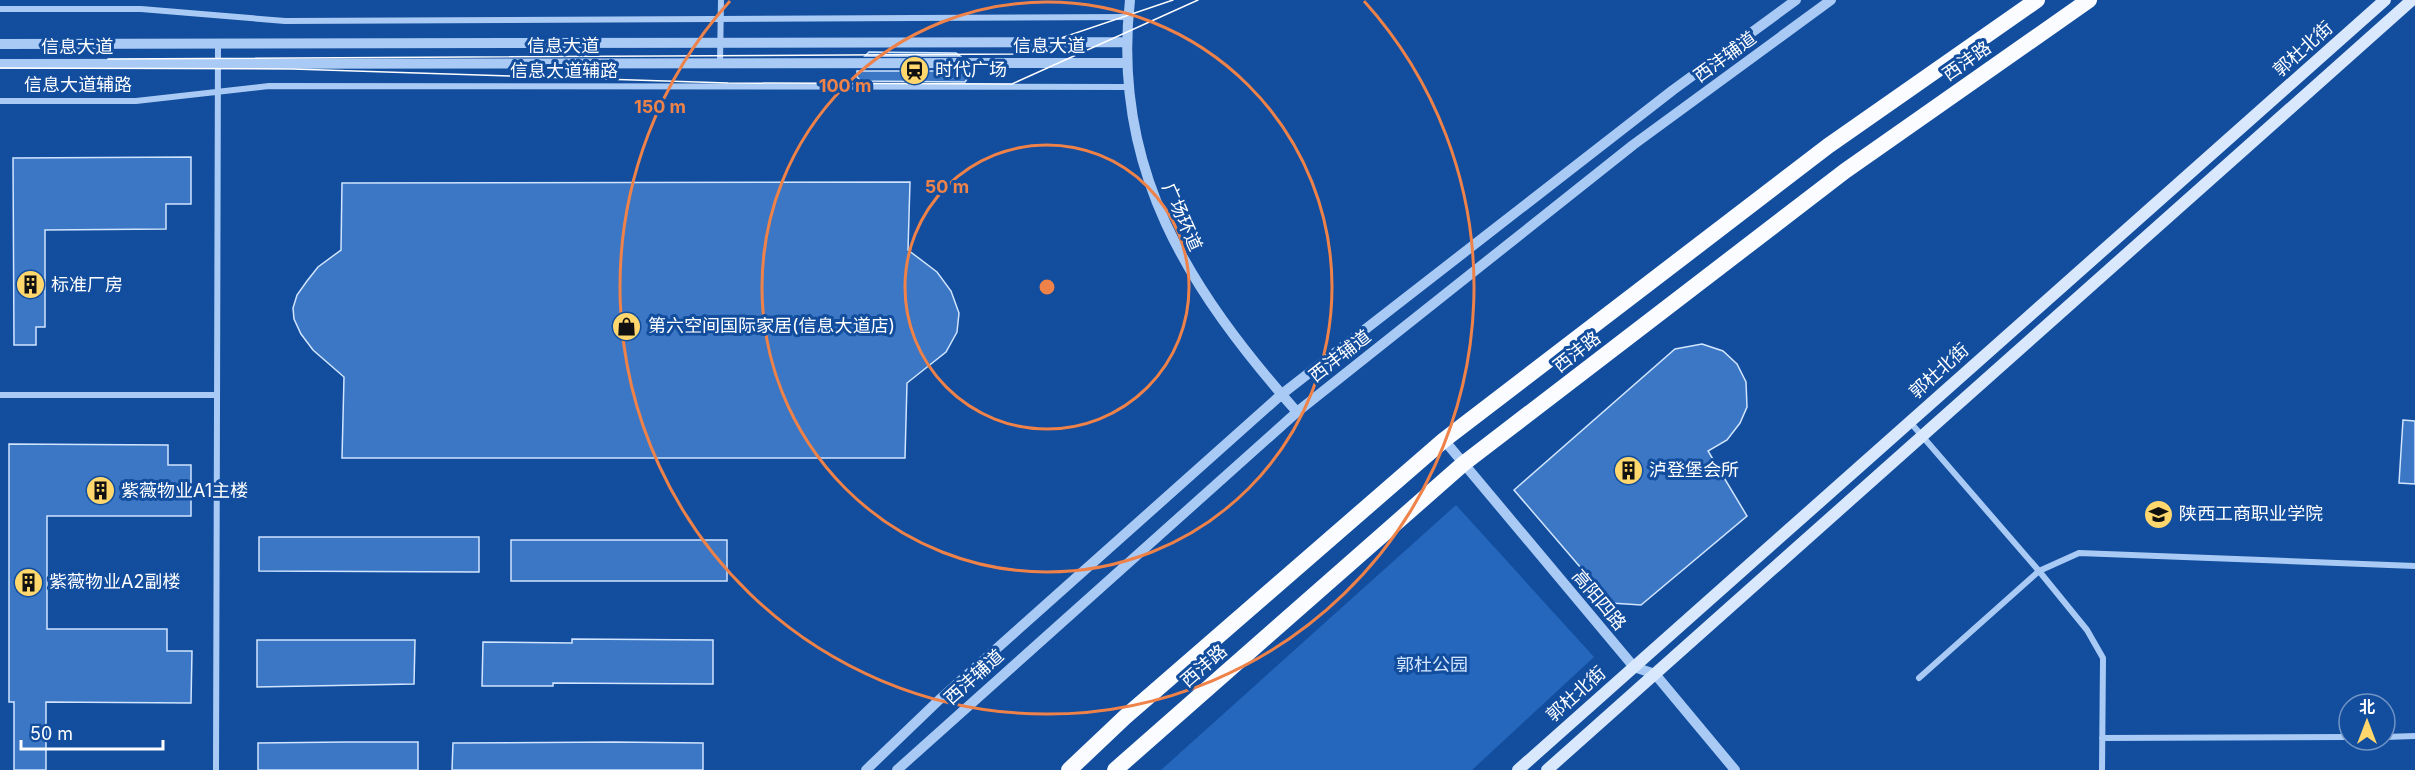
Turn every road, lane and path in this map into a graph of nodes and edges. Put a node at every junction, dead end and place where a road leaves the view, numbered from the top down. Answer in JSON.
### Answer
{"nodes":[{"id":1,"x":721,"y":0,"type":"edge"},
{"id":2,"x":1130,"y":0,"type":"edge"},
{"id":3,"x":1796,"y":0,"type":"edge"},
{"id":4,"x":1831,"y":0,"type":"edge"},
{"id":5,"x":2037,"y":0,"type":"edge"},
{"id":6,"x":2089,"y":0,"type":"edge"},
{"id":7,"x":2385,"y":0,"type":"edge"},
{"id":8,"x":2412,"y":0,"type":"edge"},
{"id":9,"x":0,"y":9,"type":"edge"},
{"id":10,"x":1128,"y":17,"type":"junction"},
{"id":11,"x":720,"y":19,"type":"junction"},
{"id":12,"x":1126,"y":42,"type":"junction"},
{"id":13,"x":0,"y":44,"type":"edge"},
{"id":14,"x":218,"y":44,"type":"junction"},
{"id":15,"x":720,"y":44,"type":"junction"},
{"id":16,"x":720,"y":62,"type":"junction"},
{"id":17,"x":218,"y":63,"type":"junction"},
{"id":18,"x":1126,"y":63,"type":"junction"},
{"id":19,"x":0,"y":64,"type":"edge"},
{"id":20,"x":1128,"y":87,"type":"junction"},
{"id":21,"x":218,"y":91,"type":"junction"},
{"id":22,"x":0,"y":101,"type":"edge"},
{"id":23,"x":1282,"y":394,"type":"junction"},
{"id":24,"x":0,"y":395,"type":"edge"},
{"id":25,"x":216,"y":395,"type":"junction"},
{"id":26,"x":1297,"y":411,"type":"junction"},
{"id":27,"x":1910,"y":422,"type":"junction"},
{"id":28,"x":1922,"y":436,"type":"junction"},
{"id":29,"x":1444,"y":440,"type":"junction"},
{"id":30,"x":1464,"y":464,"type":"junction"},
{"id":31,"x":2415,"y":566,"type":"edge"},
{"id":32,"x":2039,"y":571,"type":"junction"},
{"id":33,"x":1634,"y":667,"type":"junction"},
{"id":34,"x":1655,"y":674,"type":"junction"},
{"id":35,"x":1918,"y":678,"type":"dead end"},
{"id":36,"x":2415,"y":736,"type":"edge"},
{"id":37,"x":2337,"y":737,"type":"edge"},
{"id":38,"x":2397,"y":737,"type":"edge"},
{"id":39,"x":2102,"y":738,"type":"junction"},
{"id":40,"x":216,"y":770,"type":"edge"},
{"id":41,"x":866,"y":770,"type":"edge"},
{"id":42,"x":897,"y":770,"type":"edge"},
{"id":43,"x":1069,"y":770,"type":"edge"},
{"id":44,"x":1115,"y":770,"type":"edge"},
{"id":45,"x":1518,"y":770,"type":"edge"},
{"id":46,"x":1546,"y":770,"type":"edge"},
{"id":47,"x":1735,"y":770,"type":"edge"},
{"id":48,"x":2102,"y":770,"type":"edge"}],
"edges":[{"from":1,"to":11,"type":"street"},
{"from":2,"to":10,"type":"street","name":"广场环道"},
{"from":3,"to":23,"type":"street","name":"西沣辅道"},
{"from":4,"to":26,"type":"street","name":"西沣辅道"},
{"from":5,"to":29,"type":"highway","name":"西沣路"},
{"from":6,"to":30,"type":"highway","name":"西沣路"},
{"from":7,"to":27,"type":"main road","name":"郭杜北街"},
{"from":8,"to":28,"type":"main road","name":"郭杜北街"},
{"from":9,"to":11,"type":"street"},
{"from":10,"to":11,"type":"street"},
{"from":10,"to":12,"type":"street","name":"广场环道"},
{"from":11,"to":15,"type":"street"},
{"from":12,"to":15,"type":"street","name":"信息大道"},
{"from":12,"to":18,"type":"street","name":"广场环道"},
{"from":13,"to":14,"type":"street","name":"信息大道"},
{"from":14,"to":15,"type":"street","name":"信息大道"},
{"from":14,"to":17,"type":"street"},
{"from":15,"to":16,"type":"street"},
{"from":16,"to":17,"type":"street","name":"信息大道"},
{"from":16,"to":18,"type":"street","name":"信息大道"},
{"from":17,"to":19,"type":"street","name":"信息大道"},
{"from":17,"to":21,"type":"street"},
{"from":18,"to":20,"type":"street","name":"广场环道"},
{"from":20,"to":21,"type":"street","name":"信息大道辅路"},
{"from":20,"to":23,"type":"street","name":"广场环道"},
{"from":21,"to":22,"type":"street","name":"信息大道辅路"},
{"from":21,"to":25,"type":"street"},
{"from":23,"to":26,"type":"street","name":"广场环道"},
{"from":23,"to":41,"type":"street","name":"西沣辅道"},
{"from":24,"to":25,"type":"street"},
{"from":25,"to":40,"type":"street"},
{"from":26,"to":42,"type":"street","name":"西沣辅道"},
{"from":27,"to":28,"type":"street"},
{"from":27,"to":33,"type":"main road","name":"郭杜北街"},
{"from":28,"to":32,"type":"street"},
{"from":28,"to":34,"type":"main road","name":"郭杜北街"},
{"from":29,"to":30,"type":"street","name":"高阳四路"},
{"from":29,"to":43,"type":"highway","name":"西沣路"},
{"from":30,"to":33,"type":"street","name":"高阳四路"},
{"from":30,"to":44,"type":"highway","name":"西沣路"},
{"from":31,"to":32,"type":"street"},
{"from":32,"to":35,"type":"street"},
{"from":32,"to":39,"type":"street"},
{"from":33,"to":34,"type":"street"},
{"from":33,"to":45,"type":"main road","name":"郭杜北街"},
{"from":34,"to":46,"type":"main road","name":"郭杜北街"},
{"from":34,"to":47,"type":"street"},
{"from":36,"to":38,"type":"street"},
{"from":37,"to":39,"type":"street"},
{"from":39,"to":48,"type":"street"}]}
